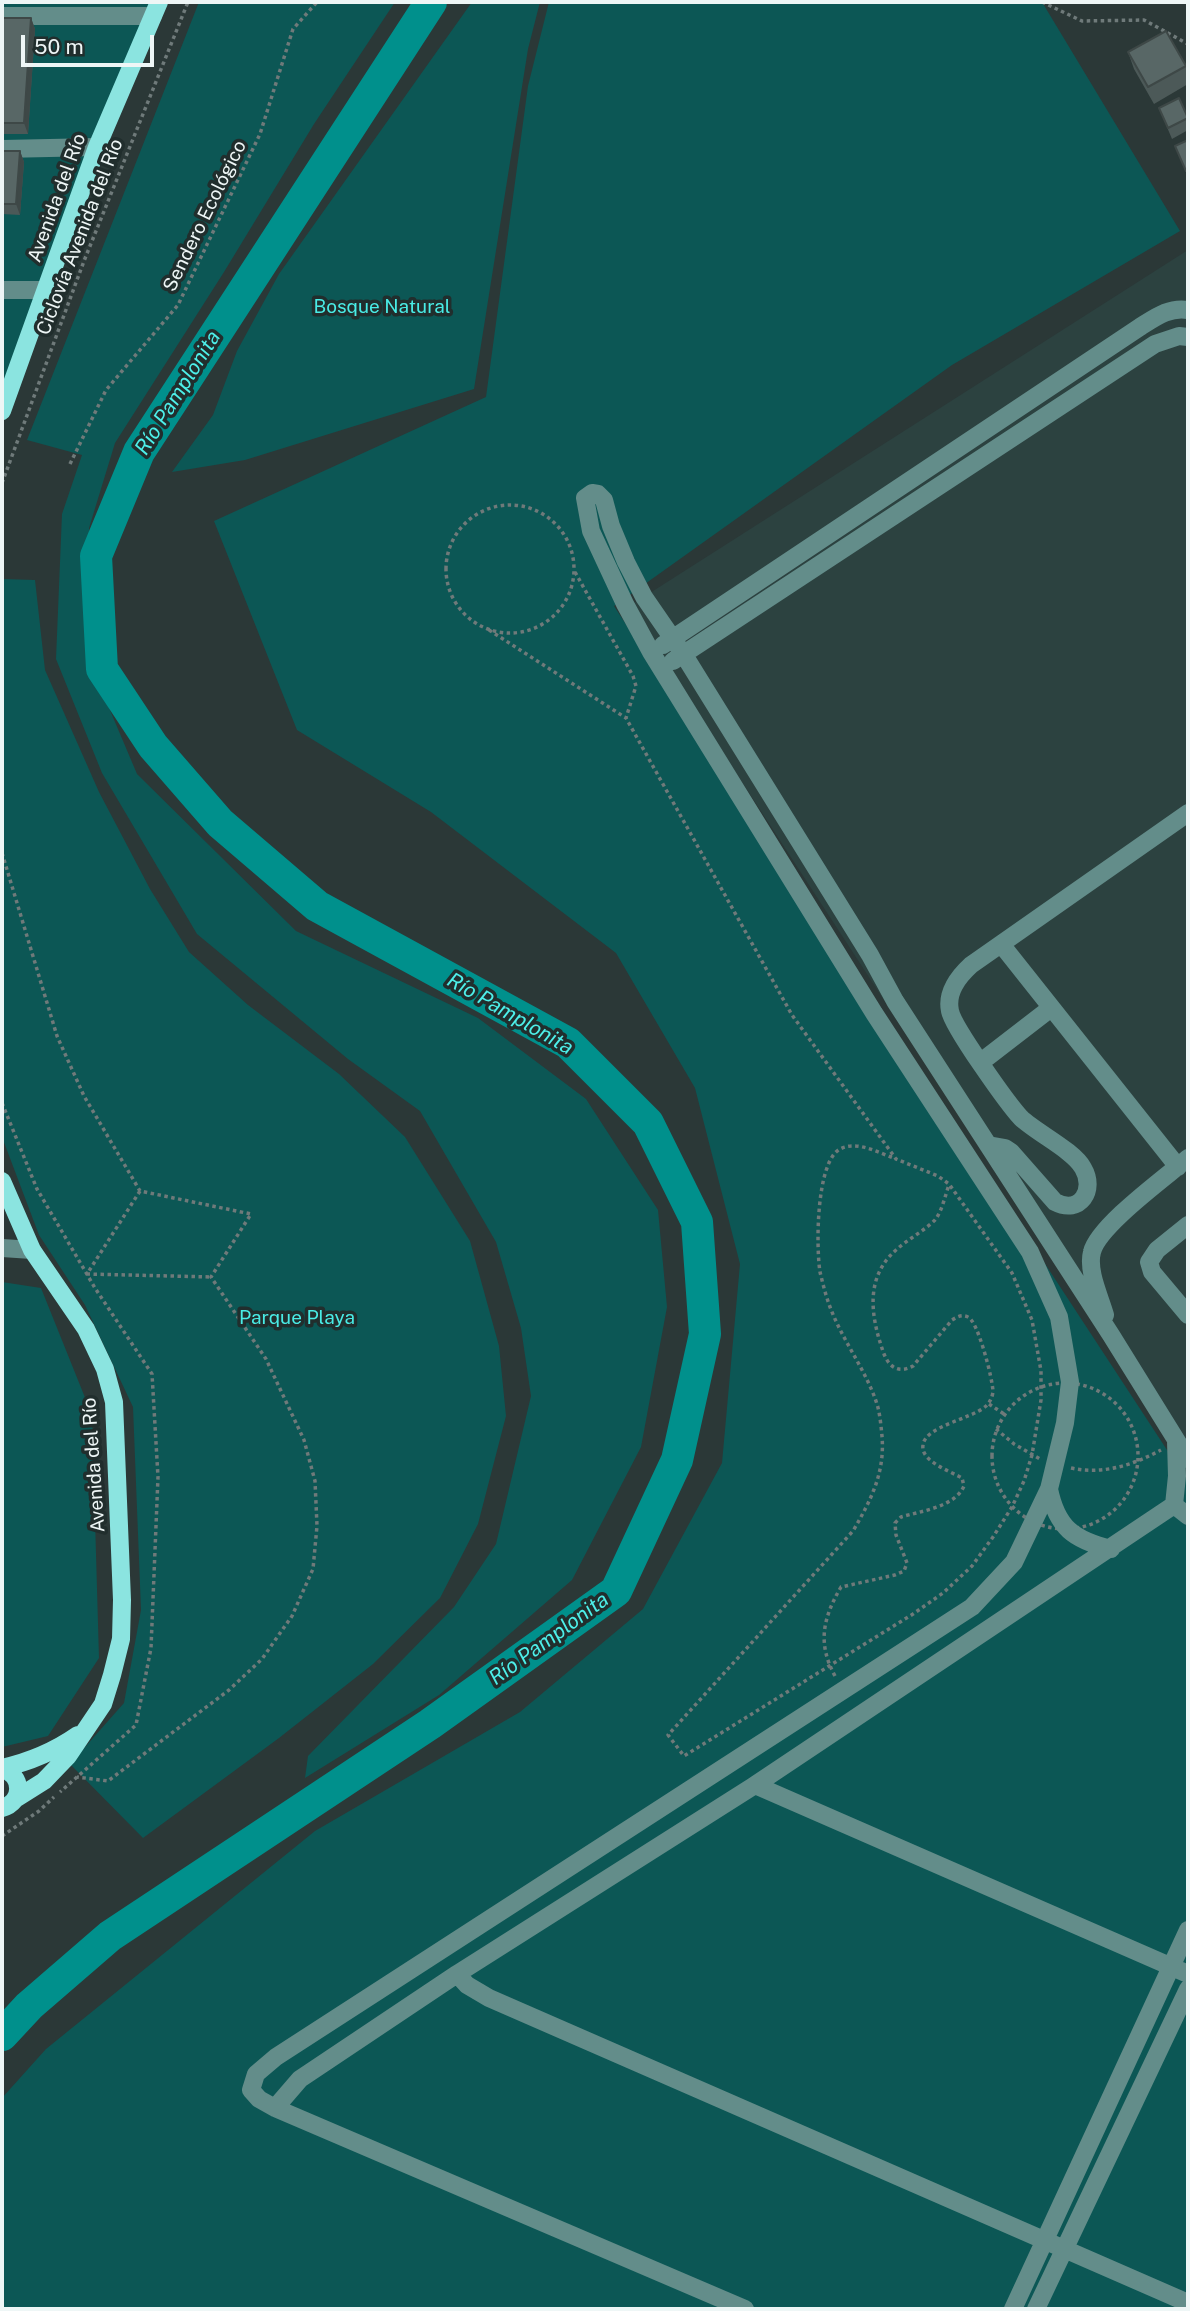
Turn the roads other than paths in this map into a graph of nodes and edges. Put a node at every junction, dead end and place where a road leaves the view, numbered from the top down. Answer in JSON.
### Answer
{"nodes":[{"id":1,"x":156,"y":9,"type":"edge"},
{"id":2,"x":2,"y":16,"type":"edge"},
{"id":3,"x":97,"y":147,"type":"junction"},
{"id":4,"x":2,"y":149,"type":"edge"},
{"id":5,"x":2,"y":290,"type":"edge"},
{"id":6,"x":46,"y":290,"type":"junction"},
{"id":7,"x":1188,"y":310,"type":"edge"},
{"id":8,"x":1188,"y":337,"type":"edge"},
{"id":9,"x":2,"y":411,"type":"edge"},
{"id":10,"x":673,"y":638,"type":"junction"},
{"id":11,"x":651,"y":652,"type":"junction"},
{"id":12,"x":684,"y":655,"type":"junction"},
{"id":13,"x":661,"y":668,"type":"junction"},
{"id":14,"x":1188,"y":813,"type":"edge"},
{"id":15,"x":1001,"y":944,"type":"junction"},
{"id":16,"x":870,"y":956,"type":"junction"},
{"id":17,"x":846,"y":966,"type":"junction"},
{"id":18,"x":895,"y":1001,"type":"junction"},
{"id":19,"x":1051,"y":1008,"type":"junction"},
{"id":20,"x":874,"y":1013,"type":"junction"},
{"id":21,"x":981,"y":1062,"type":"junction"},
{"id":22,"x":988,"y":1145,"type":"junction"},
{"id":23,"x":1183,"y":1163,"type":"edge"},
{"id":24,"x":2,"y":1181,"type":"edge"},
{"id":25,"x":1188,"y":1225,"type":"edge"},
{"id":26,"x":2,"y":1248,"type":"edge"},
{"id":27,"x":32,"y":1250,"type":"junction"},
{"id":28,"x":1188,"y":1315,"type":"edge"},
{"id":29,"x":1111,"y":1335,"type":"junction"},
{"id":30,"x":1177,"y":1441,"type":"junction"},
{"id":31,"x":1188,"y":1459,"type":"edge"},
{"id":32,"x":1049,"y":1489,"type":"junction"},
{"id":33,"x":1181,"y":1510,"type":"edge"},
{"id":34,"x":1111,"y":1549,"type":"junction"},
{"id":35,"x":89,"y":1727,"type":"junction"},
{"id":36,"x":2,"y":1769,"type":"edge"},
{"id":37,"x":755,"y":1785,"type":"junction"},
{"id":38,"x":6,"y":1805,"type":"edge"},
{"id":39,"x":1188,"y":1930,"type":"edge"},
{"id":40,"x":1170,"y":1966,"type":"junction"},
{"id":41,"x":457,"y":1974,"type":"junction"},
{"id":42,"x":1188,"y":1974,"type":"edge"},
{"id":43,"x":1188,"y":1989,"type":"edge"},
{"id":44,"x":275,"y":2108,"type":"junction"},
{"id":45,"x":1044,"y":2241,"type":"junction"},
{"id":46,"x":1065,"y":2249,"type":"junction"},
{"id":47,"x":1188,"y":2304,"type":"edge"},
{"id":48,"x":745,"y":2309,"type":"edge"},
{"id":49,"x":1013,"y":2309,"type":"edge"},
{"id":50,"x":1036,"y":2309,"type":"edge"}],
"edges":[{"from":1,"to":2,"type":"street"},
{"from":1,"to":3,"type":"main road","name":"Avenida del Río"},
{"from":3,"to":4,"type":"street"},
{"from":3,"to":6,"type":"main road","name":"Avenida del Río"},
{"from":5,"to":6,"type":"street"},
{"from":6,"to":9,"type":"main road","name":"Avenida del Río"},
{"from":7,"to":10,"type":"street"},
{"from":8,"to":12,"type":"street"},
{"from":10,"to":11,"type":"street"},
{"from":10,"to":11,"type":"street"},
{"from":10,"to":12,"type":"street"},
{"from":11,"to":13,"type":"street"},
{"from":12,"to":13,"type":"street"},
{"from":12,"to":16,"type":"street"},
{"from":13,"to":17,"type":"street"},
{"from":14,"to":15,"type":"street"},
{"from":15,"to":19,"type":"street"},
{"from":15,"to":21,"type":"street"},
{"from":16,"to":17,"type":"street"},
{"from":16,"to":18,"type":"street"},
{"from":17,"to":20,"type":"street"},
{"from":18,"to":20,"type":"street"},
{"from":18,"to":22,"type":"street"},
{"from":19,"to":21,"type":"street"},
{"from":19,"to":23,"type":"street"},
{"from":20,"to":32,"type":"street"},
{"from":21,"to":22,"type":"street"},
{"from":22,"to":29,"type":"street"},
{"from":23,"to":29,"type":"street"},
{"from":24,"to":27,"type":"main road","name":"Avenida del Río"},
{"from":25,"to":28,"type":"street"},
{"from":26,"to":27,"type":"street"},
{"from":27,"to":35,"type":"main road","name":"Avenida del Río"},
{"from":29,"to":30,"type":"street"},
{"from":30,"to":31,"type":"street"},
{"from":30,"to":33,"type":"street"},
{"from":32,"to":34,"type":"street"},
{"from":32,"to":44,"type":"street"},
{"from":33,"to":34,"type":"street"},
{"from":34,"to":37,"type":"street"},
{"from":35,"to":36,"type":"main road"},
{"from":35,"to":38,"type":"main road","name":"Avenida del Río"},
{"from":36,"to":38,"type":"main road"},
{"from":37,"to":40,"type":"street"},
{"from":37,"to":41,"type":"street"},
{"from":39,"to":40,"type":"street"},
{"from":40,"to":42,"type":"street"},
{"from":40,"to":45,"type":"street"},
{"from":41,"to":44,"type":"street"},
{"from":41,"to":45,"type":"street"},
{"from":43,"to":46,"type":"street"},
{"from":44,"to":48,"type":"street"},
{"from":45,"to":46,"type":"street"},
{"from":45,"to":49,"type":"street"},
{"from":46,"to":47,"type":"street"},
{"from":46,"to":50,"type":"street"}]}
